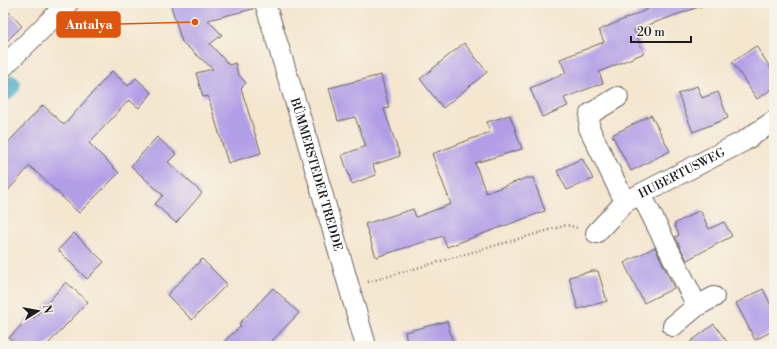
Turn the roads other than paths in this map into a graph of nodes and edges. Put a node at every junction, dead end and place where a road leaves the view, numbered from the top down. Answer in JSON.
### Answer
{"nodes":[{"id":1,"x":68,"y":3,"type":"edge"},
{"id":2,"x":265,"y":3,"type":"edge"},
{"id":3,"x":3,"y":67,"type":"edge"},
{"id":4,"x":618,"y":97,"type":"dead end"},
{"id":5,"x":774,"y":121,"type":"edge"},
{"id":6,"x":633,"y":198,"type":"junction"},
{"id":7,"x":596,"y":232,"type":"road end"},
{"id":8,"x":673,"y":326,"type":"dead end"},
{"id":9,"x":366,"y":346,"type":"edge"}],
"edges":[{"from":1,"to":3,"type":"street"},
{"from":2,"to":9,"type":"street","name":"BÜMMERSTEDER TREDDE"},
{"from":4,"to":6,"type":"street"},
{"from":5,"to":6,"type":"street","name":"HUBERTUSWEG"},
{"from":6,"to":7,"type":"street","name":"HUBERTUSWEG"},
{"from":6,"to":8,"type":"street"}]}
